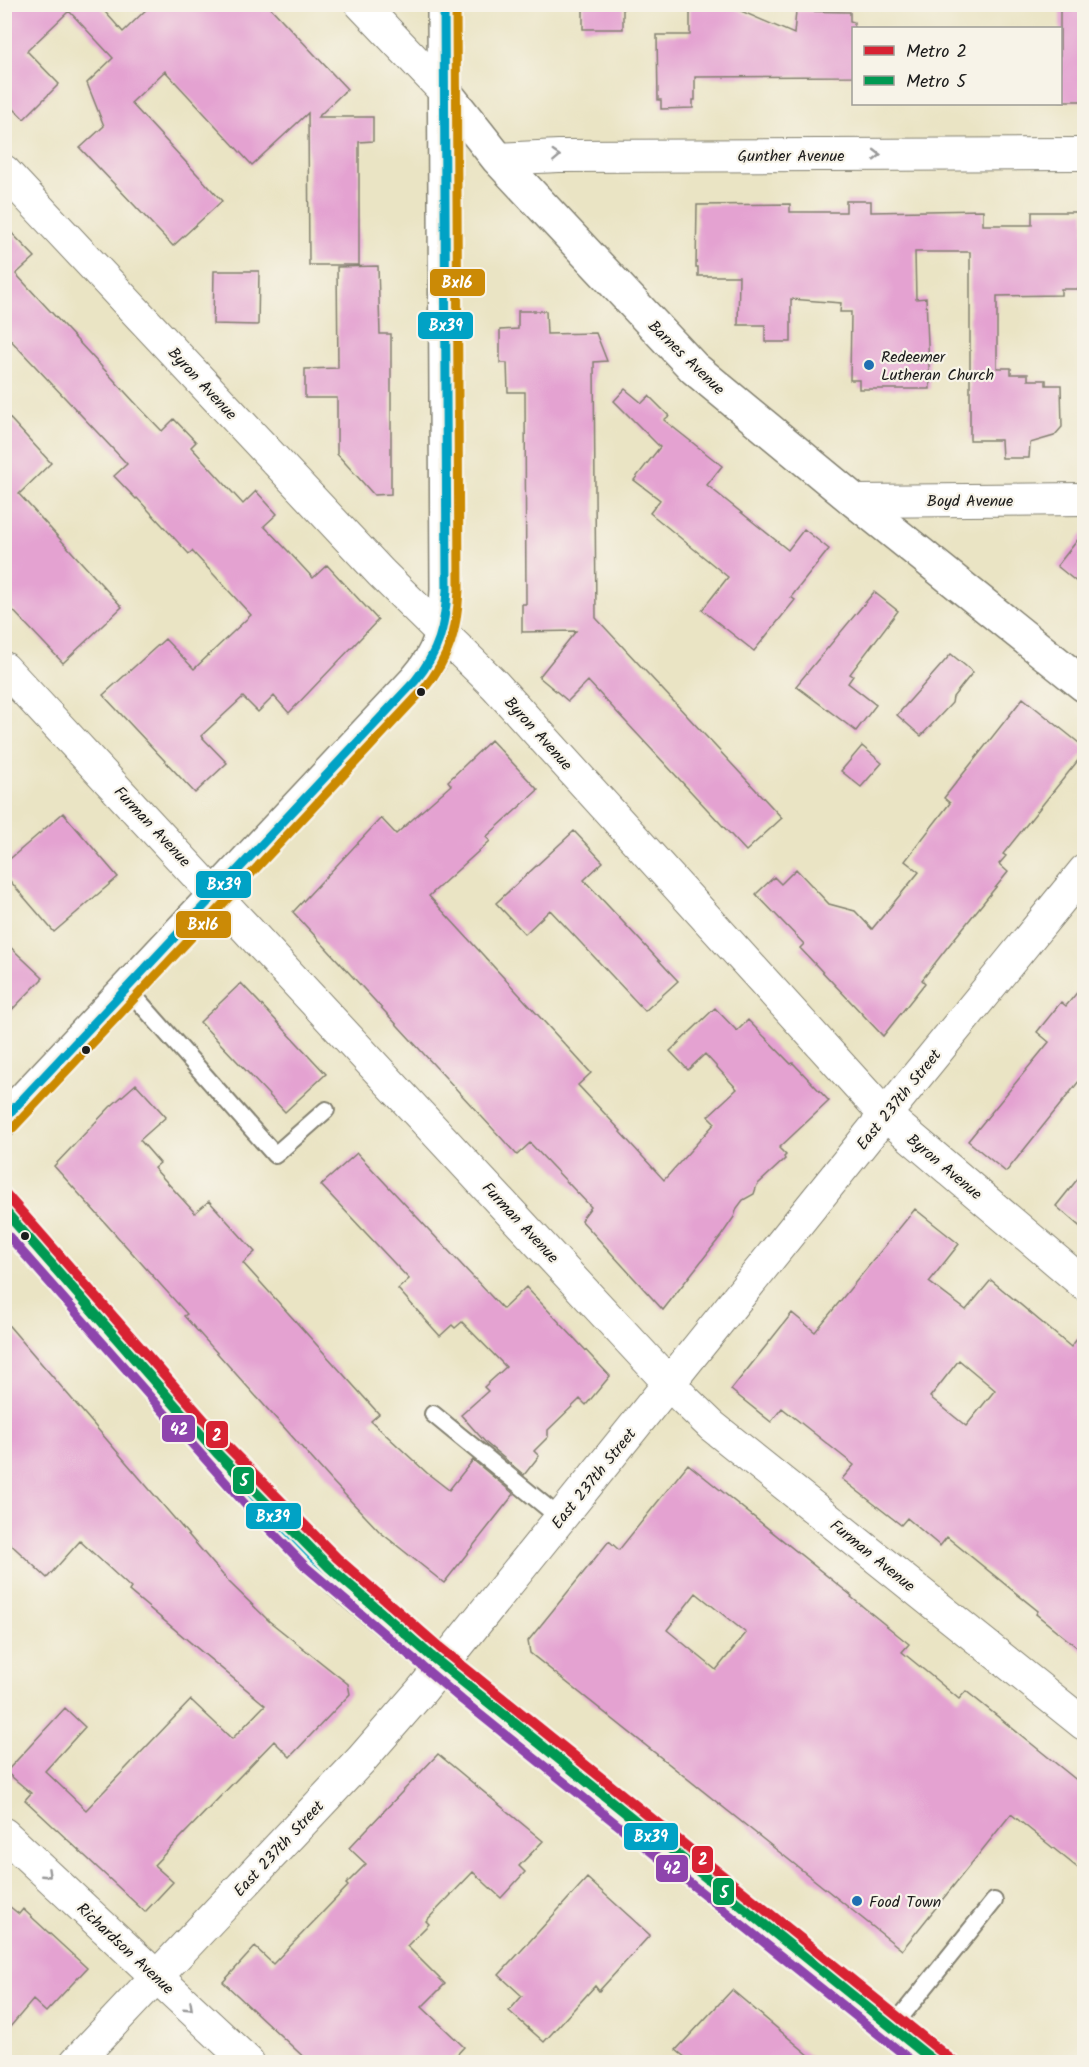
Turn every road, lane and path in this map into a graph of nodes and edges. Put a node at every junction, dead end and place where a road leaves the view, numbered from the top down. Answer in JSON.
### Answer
{"nodes":[{"id":1,"x":361,"y":4,"type":"edge"},
{"id":2,"x":444,"y":4,"type":"edge"},
{"id":3,"x":445,"y":92,"type":"junction"},
{"id":4,"x":1084,"y":154,"type":"edge"},
{"id":5,"x":498,"y":159,"type":"junction"},
{"id":6,"x":4,"y":171,"type":"edge"},
{"id":7,"x":1084,"y":499,"type":"edge"},
{"id":8,"x":855,"y":501,"type":"junction"},
{"id":9,"x":443,"y":632,"type":"junction"},
{"id":10,"x":4,"y":668,"type":"edge"},
{"id":11,"x":1084,"y":685,"type":"edge"},
{"id":12,"x":1084,"y":871,"type":"edge"},
{"id":13,"x":216,"y":894,"type":"junction"},
{"id":14,"x":128,"y":988,"type":"junction"},
{"id":15,"x":326,"y":1110,"type":"dead end"},
{"id":16,"x":885,"y":1115,"type":"junction"},
{"id":17,"x":4,"y":1120,"type":"edge"},
{"id":18,"x":4,"y":1212,"type":"edge"},
{"id":19,"x":1084,"y":1284,"type":"edge"},
{"id":20,"x":670,"y":1384,"type":"junction"},
{"id":21,"x":433,"y":1414,"type":"dead end"},
{"id":22,"x":560,"y":1518,"type":"junction"},
{"id":23,"x":441,"y":1667,"type":"junction"},
{"id":24,"x":1084,"y":1724,"type":"edge"},
{"id":25,"x":4,"y":1834,"type":"edge"},
{"id":26,"x":994,"y":1901,"type":"dead end"},
{"id":27,"x":157,"y":1977,"type":"junction"},
{"id":28,"x":891,"y":2029,"type":"junction"},
{"id":29,"x":76,"y":2062,"type":"edge"},
{"id":30,"x":248,"y":2062,"type":"edge"},
{"id":31,"x":932,"y":2062,"type":"edge"}],
"edges":[{"from":1,"to":3,"type":"street","name":"Barnes Avenue"},
{"from":2,"to":3,"type":"street"},
{"from":3,"to":5,"type":"street","name":"Barnes Avenue"},
{"from":3,"to":9,"type":"street"},
{"from":5,"to":4,"type":"street","name":"Gunther Avenue","one_way":true},
{"from":5,"to":8,"type":"street","name":"Barnes Avenue"},
{"from":6,"to":9,"type":"street","name":"Byron Avenue"},
{"from":7,"to":8,"type":"street","name":"Boyd Avenue"},
{"from":8,"to":11,"type":"street","name":"Barnes Avenue"},
{"from":9,"to":13,"type":"street"},
{"from":9,"to":16,"type":"street","name":"Byron Avenue"},
{"from":10,"to":13,"type":"street","name":"Furman Avenue"},
{"from":12,"to":16,"type":"street","name":"East 237th Street"},
{"from":13,"to":14,"type":"street"},
{"from":13,"to":20,"type":"street","name":"Furman Avenue"},
{"from":14,"to":15,"type":"lane"},
{"from":14,"to":17,"type":"street"},
{"from":16,"to":19,"type":"street","name":"Byron Avenue"},
{"from":16,"to":20,"type":"street","name":"East 237th Street"},
{"from":18,"to":23,"type":"street"},
{"from":20,"to":22,"type":"street","name":"East 237th Street"},
{"from":20,"to":24,"type":"street","name":"Furman Avenue"},
{"from":21,"to":22,"type":"lane"},
{"from":22,"to":23,"type":"street","name":"East 237th Street"},
{"from":23,"to":27,"type":"street","name":"East 237th Street"},
{"from":23,"to":28,"type":"street"},
{"from":25,"to":27,"type":"street","name":"Richardson Avenue","one_way":true},
{"from":26,"to":28,"type":"lane"},
{"from":27,"to":29,"type":"street","name":"East 237th Street"},
{"from":27,"to":30,"type":"street","name":"Richardson Avenue","one_way":true},
{"from":28,"to":31,"type":"street"}]}
